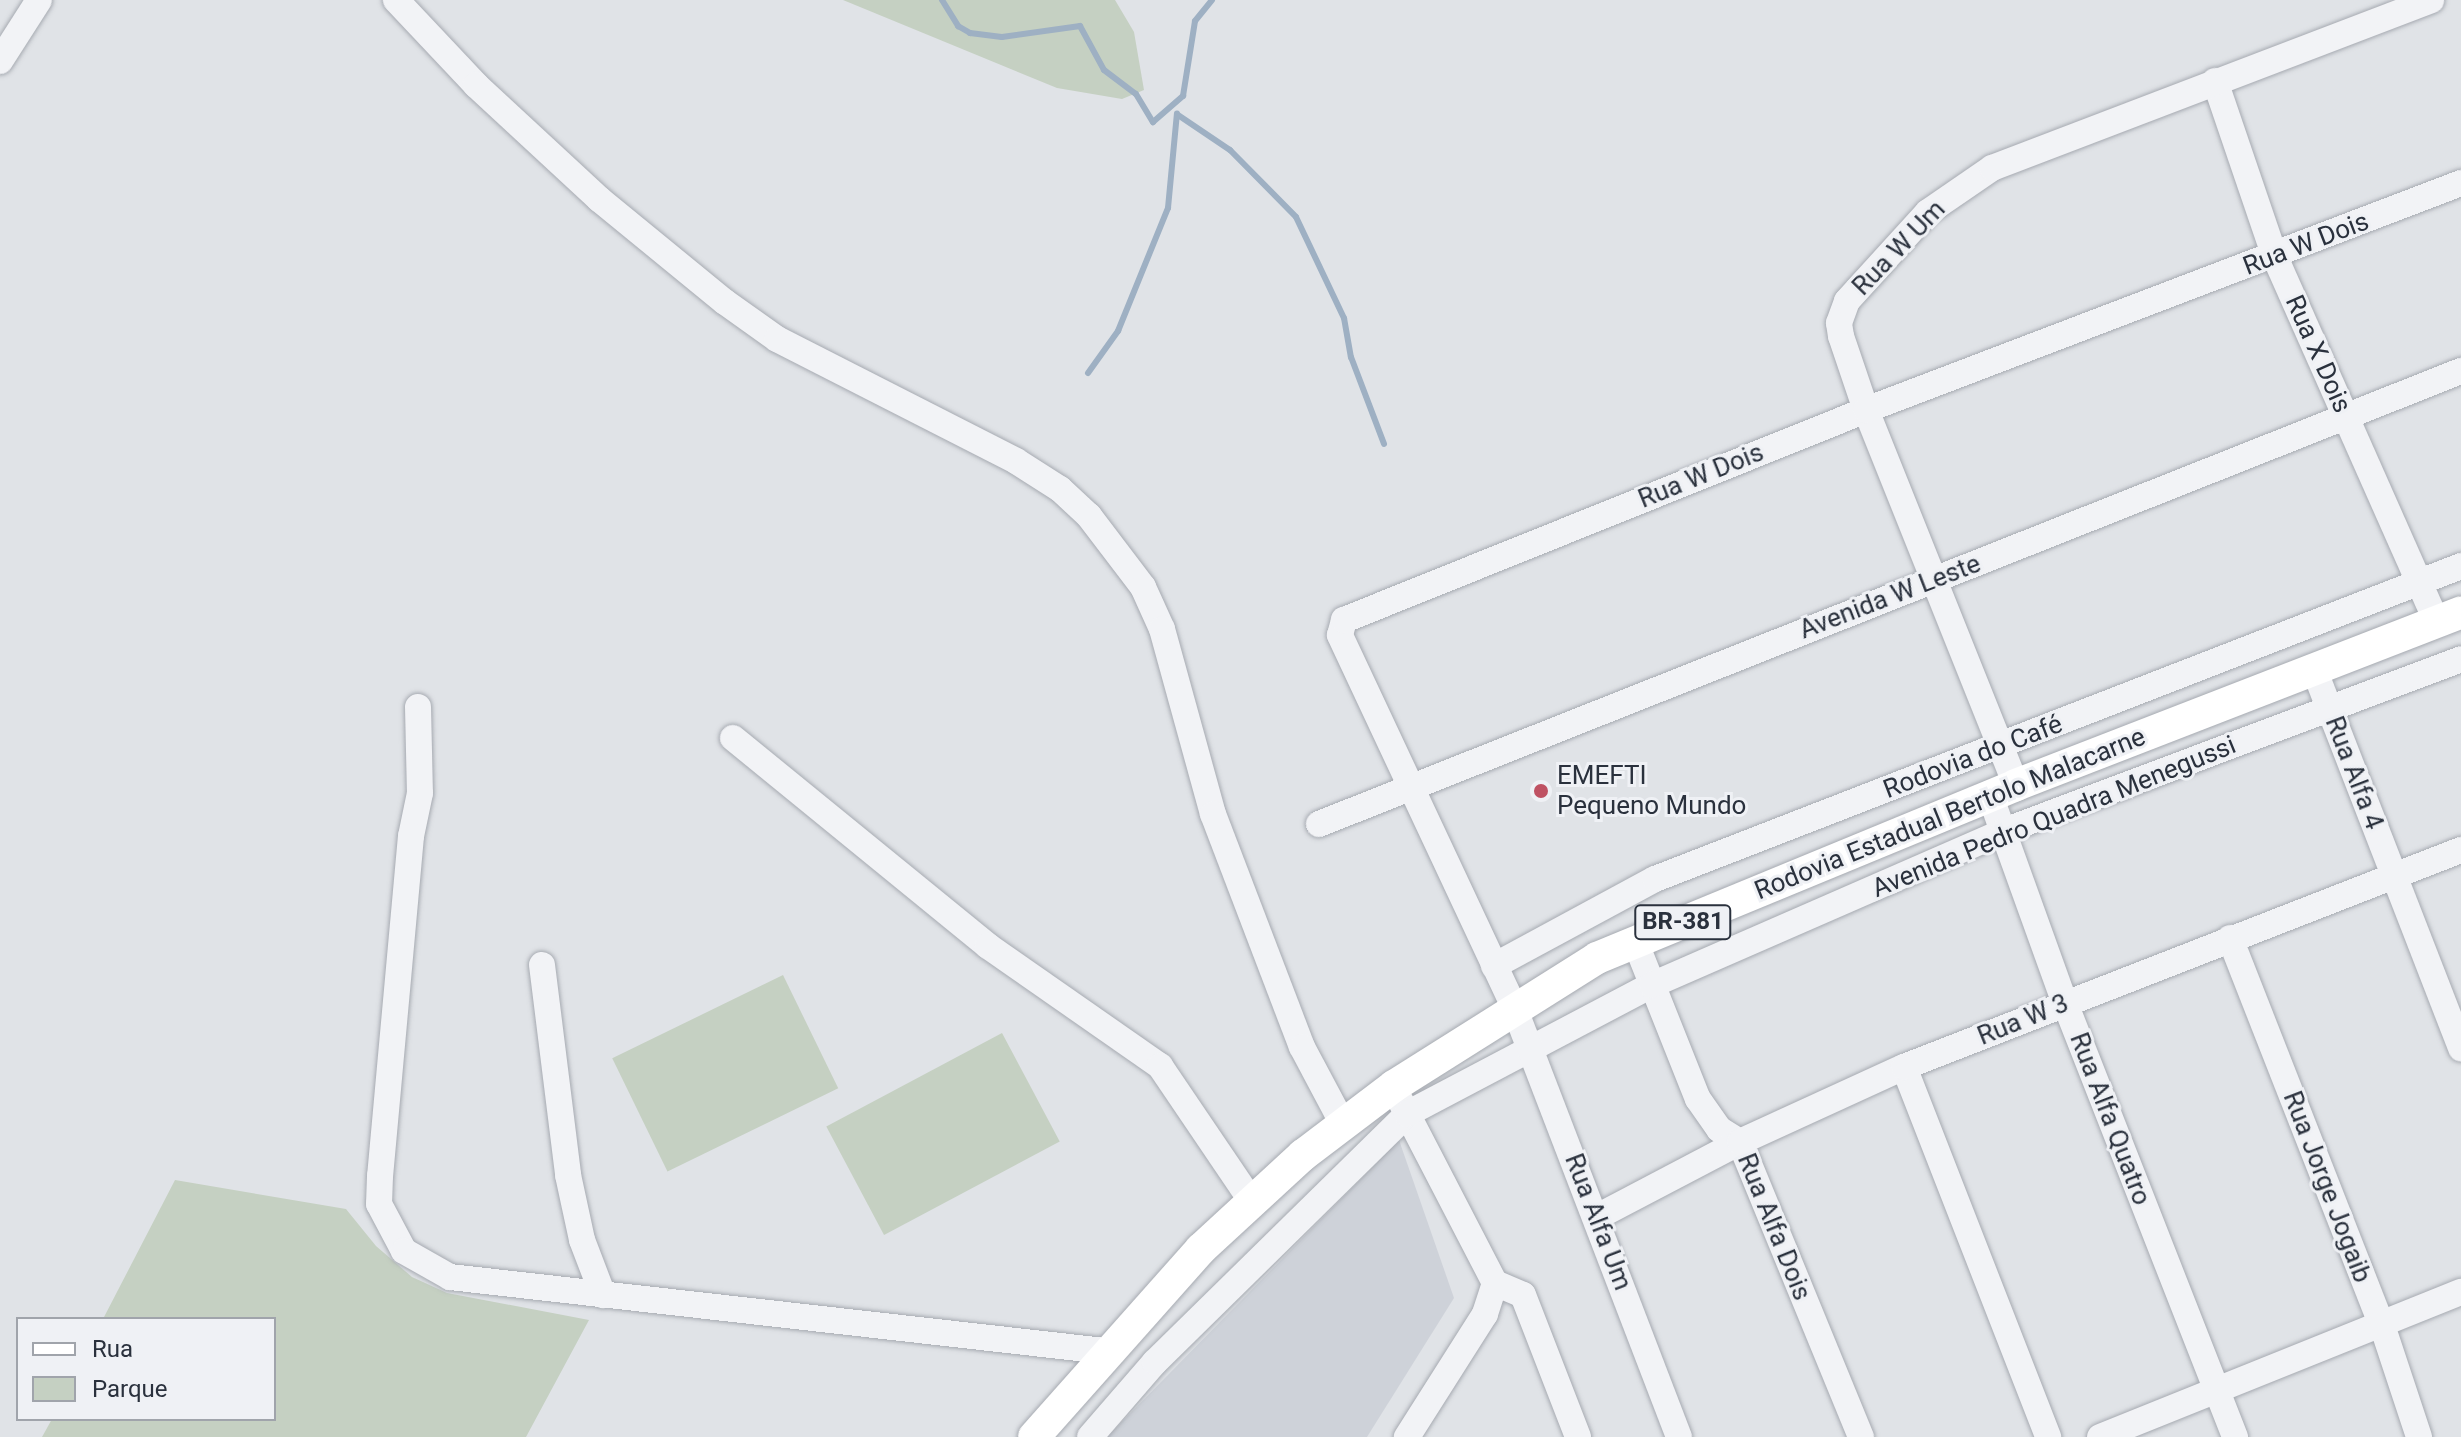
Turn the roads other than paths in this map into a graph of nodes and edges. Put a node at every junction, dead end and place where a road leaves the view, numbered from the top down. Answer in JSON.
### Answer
{"nodes":[{"id":1,"x":39,"y":0,"type":"edge"},
{"id":2,"x":396,"y":0,"type":"edge"},
{"id":3,"x":2431,"y":0,"type":"edge"},
{"id":4,"x":0,"y":61,"type":"edge"},
{"id":5,"x":2215,"y":81,"type":"junction"},
{"id":6,"x":2461,"y":183,"type":"edge"},
{"id":7,"x":2275,"y":257,"type":"junction"},
{"id":8,"x":2461,"y":371,"type":"edge"},
{"id":9,"x":1866,"y":410,"type":"junction"},
{"id":10,"x":2346,"y":416,"type":"junction"},
{"id":11,"x":2461,"y":566,"type":"edge"},
{"id":12,"x":1934,"y":581,"type":"junction"},
{"id":13,"x":2419,"y":582,"type":"junction"},
{"id":14,"x":2449,"y":617,"type":"edge"},
{"id":15,"x":2461,"y":659,"type":"edge"},
{"id":16,"x":2314,"y":669,"type":"junction"},
{"id":17,"x":418,"y":707,"type":"dead end"},
{"id":18,"x":2329,"y":710,"type":"junction"},
{"id":19,"x":733,"y":738,"type":"dead end"},
{"id":20,"x":2001,"y":747,"type":"junction"},
{"id":21,"x":1411,"y":783,"type":"junction"},
{"id":22,"x":2004,"y":792,"type":"junction"},
{"id":23,"x":1319,"y":824,"type":"dead end"},
{"id":24,"x":2004,"y":831,"type":"junction"},
{"id":25,"x":2461,"y":850,"type":"edge"},
{"id":26,"x":2394,"y":876,"type":"junction"},
{"id":27,"x":2230,"y":938,"type":"junction"},
{"id":28,"x":1635,"y":941,"type":"junction"},
{"id":29,"x":542,"y":965,"type":"dead end"},
{"id":30,"x":1494,"y":966,"type":"junction"},
{"id":31,"x":1652,"y":985,"type":"junction"},
{"id":32,"x":2065,"y":1003,"type":"junction"},
{"id":33,"x":1515,"y":1009,"type":"junction"},
{"id":34,"x":2461,"y":1048,"type":"edge"},
{"id":35,"x":1530,"y":1050,"type":"junction"},
{"id":36,"x":1904,"y":1067,"type":"junction"},
{"id":37,"x":1400,"y":1100,"type":"junction"},
{"id":38,"x":1343,"y":1124,"type":"junction"},
{"id":39,"x":1740,"y":1142,"type":"junction"},
{"id":40,"x":1252,"y":1202,"type":"junction"},
{"id":41,"x":1597,"y":1217,"type":"junction"},
{"id":42,"x":1495,"y":1283,"type":"junction"},
{"id":43,"x":2461,"y":1292,"type":"edge"},
{"id":44,"x":603,"y":1295,"type":"junction"},
{"id":45,"x":2382,"y":1325,"type":"junction"},
{"id":46,"x":1105,"y":1351,"type":"junction"},
{"id":47,"x":2215,"y":1390,"type":"junction"},
{"id":48,"x":1034,"y":1437,"type":"edge"},
{"id":49,"x":1090,"y":1437,"type":"edge"},
{"id":50,"x":1407,"y":1437,"type":"edge"},
{"id":51,"x":1578,"y":1437,"type":"edge"},
{"id":52,"x":1679,"y":1437,"type":"edge"},
{"id":53,"x":1861,"y":1437,"type":"edge"},
{"id":54,"x":2048,"y":1437,"type":"edge"},
{"id":55,"x":2100,"y":1437,"type":"edge"},
{"id":56,"x":2235,"y":1437,"type":"edge"},
{"id":57,"x":2419,"y":1437,"type":"edge"}],
"edges":[{"from":1,"to":4,"type":"street"},
{"from":2,"to":38,"type":"street"},
{"from":3,"to":5,"type":"street","name":"Rua W Um"},
{"from":5,"to":7,"type":"street","name":"Rua X Dois"},
{"from":5,"to":9,"type":"street","name":"Rua W Um"},
{"from":6,"to":7,"type":"street","name":"Rua W Dois"},
{"from":7,"to":9,"type":"street","name":"Rua W Dois"},
{"from":7,"to":10,"type":"street","name":"Rua X Dois"},
{"from":8,"to":10,"type":"street","name":"Avenida W Leste"},
{"from":9,"to":12,"type":"street","name":"Rua W Um"},
{"from":9,"to":21,"type":"street","name":"Rua W Dois"},
{"from":10,"to":12,"type":"street","name":"Avenida W Leste"},
{"from":10,"to":13,"type":"street","name":"Rua X Dois"},
{"from":11,"to":13,"type":"street","name":"Rodovia do Café"},
{"from":12,"to":20,"type":"street","name":"Rua W Um"},
{"from":12,"to":21,"type":"street","name":"Avenida W Leste"},
{"from":13,"to":14,"type":"street","name":"Rua X Dois"},
{"from":13,"to":20,"type":"street","name":"Rodovia do Café"},
{"from":14,"to":16,"type":"main road","name":"Rodovia Estadual Bertolo Malacarne","number":"BR-381"},
{"from":15,"to":18,"type":"street","name":"Avenida Pedro Quadra Menegussi"},
{"from":16,"to":18,"type":"street","name":"Rua Alfa 4"},
{"from":16,"to":22,"type":"main road","name":"Rodovia Estadual Bertolo Malacarne","number":"BR-381"},
{"from":17,"to":44,"type":"street"},
{"from":18,"to":24,"type":"street","name":"Avenida Pedro Quadra Menegussi"},
{"from":18,"to":26,"type":"street","name":"Rua Alfa 4"},
{"from":19,"to":40,"type":"street"},
{"from":20,"to":22,"type":"street","name":"Rua W Um"},
{"from":20,"to":30,"type":"street","name":"Rodovia do Café"},
{"from":21,"to":23,"type":"street","name":"Avenida W Leste"},
{"from":21,"to":30,"type":"street","name":"Rua W Dois"},
{"from":22,"to":24,"type":"street","name":"Rua Alfa Quatro"},
{"from":22,"to":28,"type":"main road","name":"Rodovia Estadual Bertolo Malacarne","number":"BR-381"},
{"from":24,"to":31,"type":"street","name":"Avenida Pedro Quadra Menegussi"},
{"from":24,"to":32,"type":"street","name":"Rua Alfa Quatro"},
{"from":25,"to":26,"type":"street","name":"Rua W 3"},
{"from":26,"to":27,"type":"street","name":"Rua W 3"},
{"from":26,"to":34,"type":"street","name":"Rua Alfa 4"},
{"from":27,"to":32,"type":"street","name":"Rua W 3"},
{"from":27,"to":45,"type":"street","name":"Rua Jorge Jogaib"},
{"from":28,"to":31,"type":"street","name":"Rua Alfa Dois"},
{"from":28,"to":33,"type":"main road","name":"Rodovia Estadual Bertolo Malacarne","number":"BR-381"},
{"from":29,"to":44,"type":"street"},
{"from":30,"to":33,"type":"street","name":"Rua W Dois"},
{"from":31,"to":35,"type":"street","name":"Avenida Pedro Quadra Menegussi"},
{"from":31,"to":39,"type":"street","name":"Rua Alfa Dois"},
{"from":32,"to":36,"type":"street","name":"Rua W 3"},
{"from":32,"to":47,"type":"street","name":"Rua Alfa Quatro"},
{"from":33,"to":35,"type":"street","name":"Rua Alfa Um"},
{"from":33,"to":37,"type":"main road","name":"Rodovia Estadual Bertolo Malacarne","number":"BR-381"},
{"from":35,"to":37,"type":"street","name":"Avenida Pedro Quadra Menegussi"},
{"from":35,"to":41,"type":"street","name":"Rua Alfa Um"},
{"from":36,"to":39,"type":"street","name":"Rua W 3"},
{"from":36,"to":54,"type":"street"},
{"from":37,"to":38,"type":"main road","name":"Rodovia Estadual Bertolo Malacarne","number":"BR-381"},
{"from":37,"to":42,"type":"street"},
{"from":37,"to":49,"type":"street","name":"Avenida Pedro Quadra Menegussi"},
{"from":38,"to":40,"type":"main road","name":"Rodovia Estadual Bertolo Malacarne","number":"BR-381"},
{"from":39,"to":41,"type":"street","name":"Rua W 3"},
{"from":39,"to":53,"type":"street","name":"Rua Alfa Dois"},
{"from":40,"to":46,"type":"main road","name":"Rodovia Estadual Bertolo Malacarne","number":"BR-381"},
{"from":41,"to":52,"type":"street","name":"Rua Alfa Um"},
{"from":42,"to":50,"type":"street"},
{"from":42,"to":51,"type":"street"},
{"from":43,"to":45,"type":"street"},
{"from":44,"to":46,"type":"street"},
{"from":45,"to":47,"type":"street"},
{"from":45,"to":57,"type":"street","name":"Rua Jorge Jogaib"},
{"from":46,"to":48,"type":"main road","name":"Rodovia Estadual Bertolo Malacarne","number":"BR-381"},
{"from":47,"to":55,"type":"street"},
{"from":47,"to":56,"type":"street","name":"Rua Alfa Quatro"}]}
